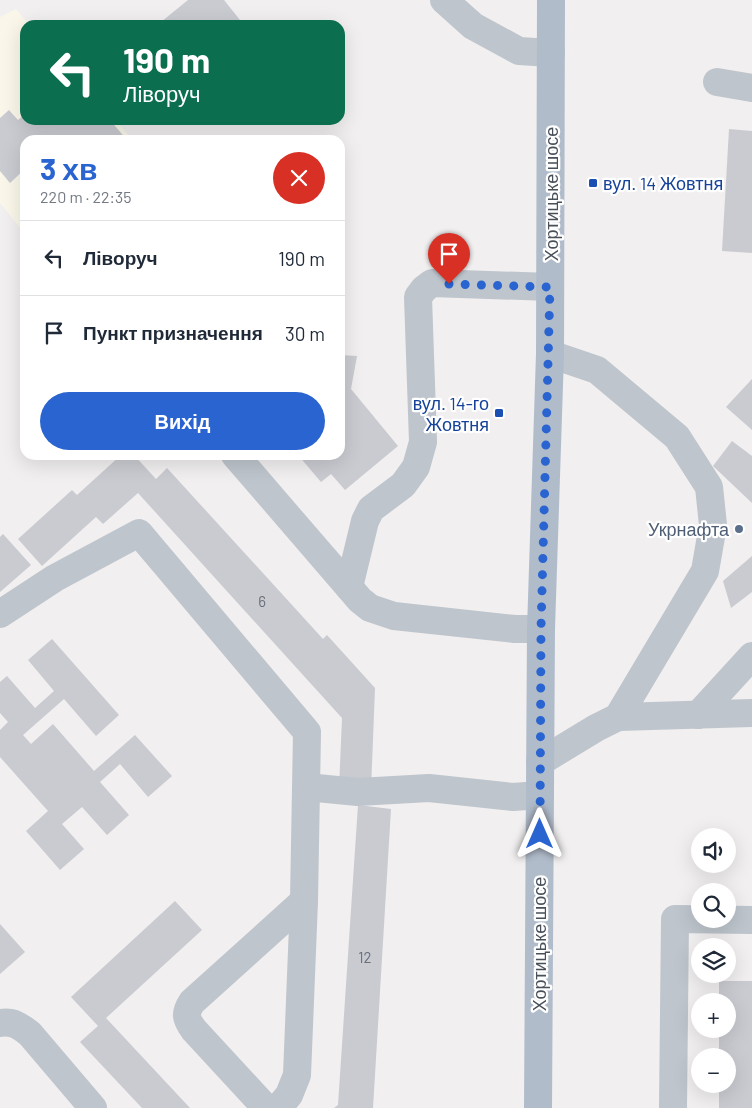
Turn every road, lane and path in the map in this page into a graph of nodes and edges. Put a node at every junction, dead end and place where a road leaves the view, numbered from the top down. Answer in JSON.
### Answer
{"nodes":[{"id":1,"x":444,"y":0,"type":"edge"},
{"id":2,"x":551,"y":0,"type":"edge"},
{"id":3,"x":551,"y":54,"type":"junction"},
{"id":4,"x":717,"y":82,"type":"dead end"},
{"id":5,"x":752,"y":88,"type":"edge"},
{"id":6,"x":550,"y":287,"type":"junction"},
{"id":7,"x":550,"y":354,"type":"junction"},
{"id":8,"x":239,"y":460,"type":"edge"},
{"id":9,"x":349,"y":587,"type":"junction"},
{"id":10,"x":0,"y":614,"type":"edge"},
{"id":11,"x":541,"y":629,"type":"junction"},
{"id":12,"x":752,"y":656,"type":"edge"},
{"id":13,"x":752,"y":713,"type":"edge"},
{"id":14,"x":698,"y":715,"type":"junction"},
{"id":15,"x":618,"y":717,"type":"junction"},
{"id":16,"x":540,"y":762,"type":"junction"},
{"id":17,"x":306,"y":787,"type":"junction"},
{"id":18,"x":540,"y":795,"type":"junction"},
{"id":19,"x":304,"y":901,"type":"junction"},
{"id":20,"x":752,"y":920,"type":"edge"},
{"id":21,"x":0,"y":1023,"type":"edge"},
{"id":22,"x":94,"y":1108,"type":"edge"},
{"id":23,"x":266,"y":1108,"type":"edge"},
{"id":24,"x":278,"y":1108,"type":"edge"},
{"id":25,"x":538,"y":1108,"type":"edge"},
{"id":26,"x":673,"y":1108,"type":"edge"}],
"edges":[{"from":1,"to":3,"type":"lane"},
{"from":2,"to":3,"type":"main road","name":"Хортицьке шосе"},
{"from":3,"to":6,"type":"main road","name":"Хортицьке шосе"},
{"from":4,"to":5,"type":"lane"},
{"from":6,"to":7,"type":"main road","name":"Хортицьке шосе"},
{"from":6,"to":9,"type":"lane"},
{"from":7,"to":11,"type":"main road","name":"Хортицьке шосе"},
{"from":7,"to":15,"type":"lane"},
{"from":8,"to":9,"type":"lane"},
{"from":9,"to":11,"type":"lane"},
{"from":10,"to":17,"type":"lane"},
{"from":11,"to":16,"type":"main road","name":"Хортицьке шосе"},
{"from":12,"to":14,"type":"lane"},
{"from":13,"to":14,"type":"lane"},
{"from":14,"to":15,"type":"lane"},
{"from":15,"to":16,"type":"lane"},
{"from":16,"to":18,"type":"main road","name":"Хортицьке шосе"},
{"from":17,"to":18,"type":"lane"},
{"from":17,"to":19,"type":"lane"},
{"from":18,"to":25,"type":"main road","name":"Хортицьке шосе"},
{"from":19,"to":23,"type":"lane"},
{"from":19,"to":24,"type":"lane"},
{"from":20,"to":26,"type":"lane"},
{"from":21,"to":22,"type":"lane"}]}
